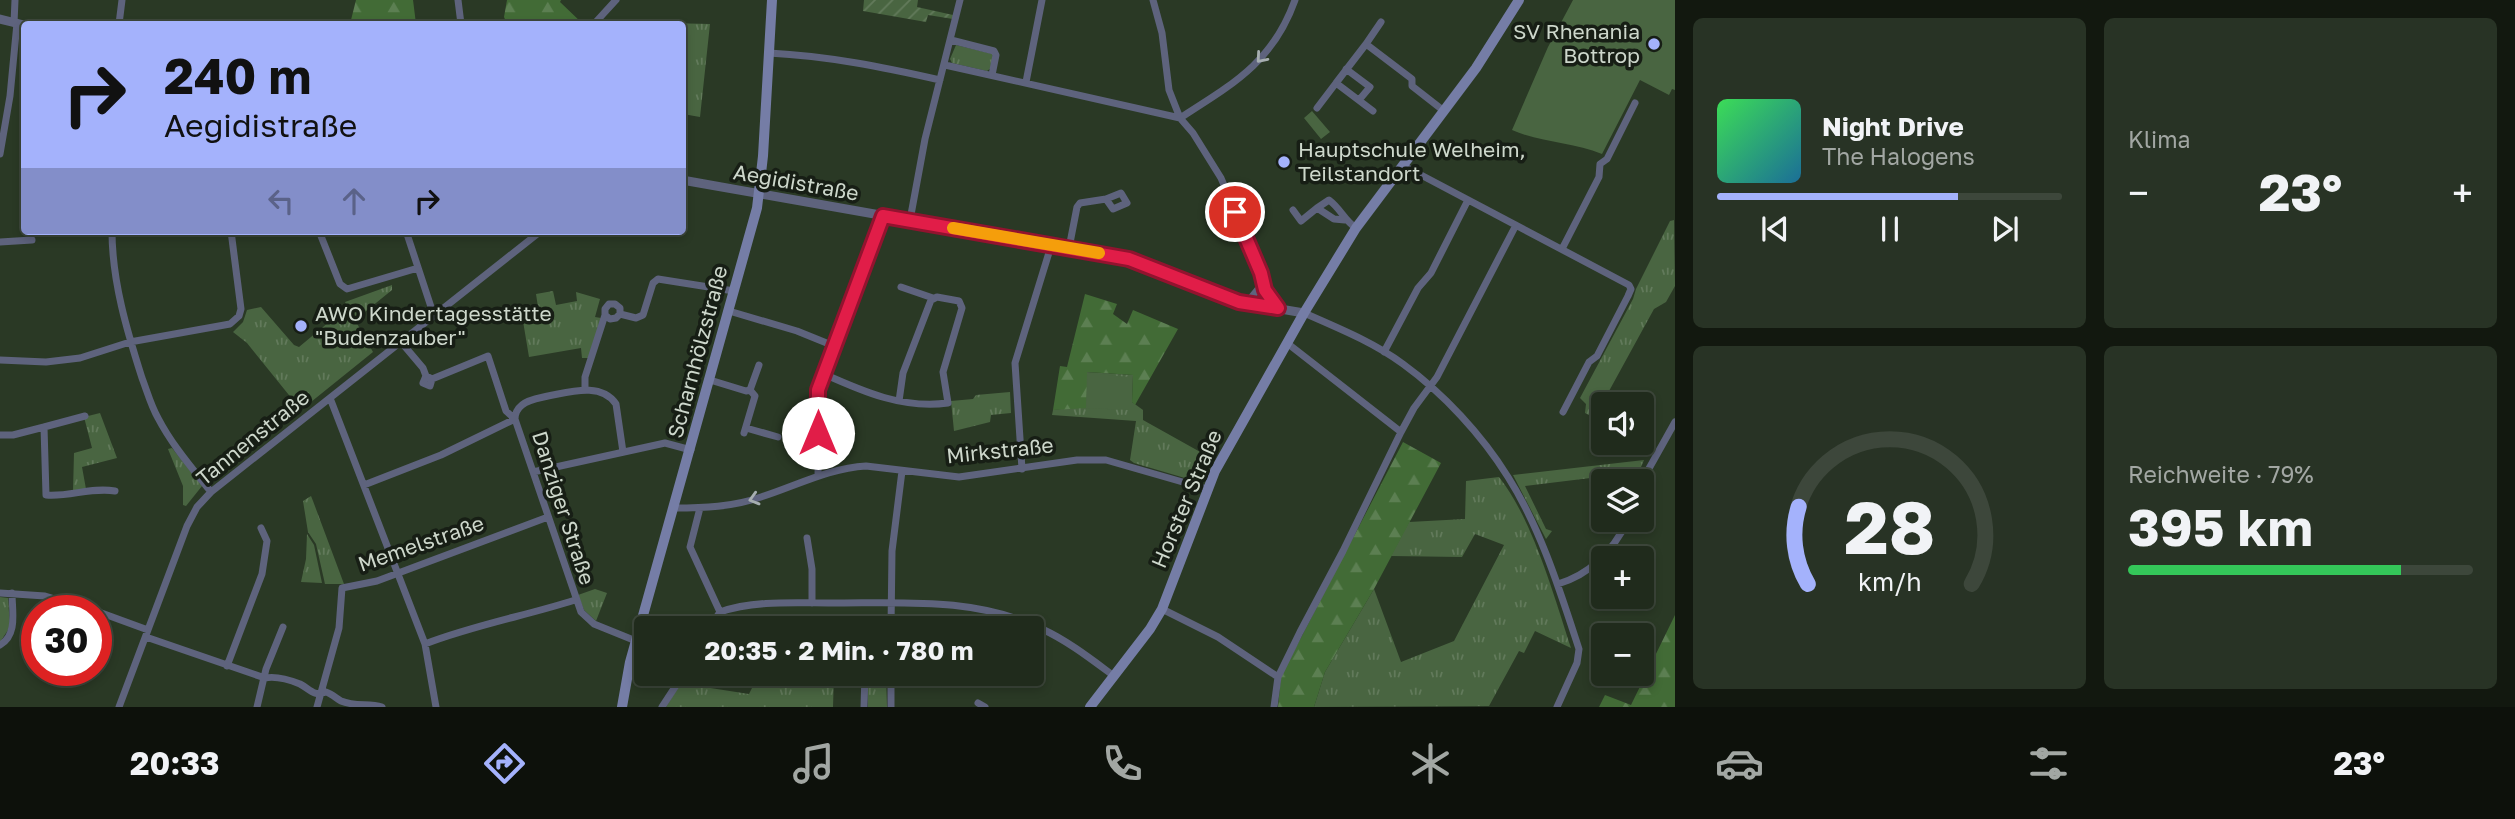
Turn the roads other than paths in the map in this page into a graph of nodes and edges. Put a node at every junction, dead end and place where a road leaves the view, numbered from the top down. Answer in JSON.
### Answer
{"nodes":[{"id":1,"x":15,"y":0,"type":"edge"},
{"id":2,"x":122,"y":0,"type":"edge"},
{"id":3,"x":458,"y":0,"type":"edge"},
{"id":4,"x":616,"y":0,"type":"edge"},
{"id":5,"x":772,"y":0,"type":"edge"},
{"id":6,"x":960,"y":0,"type":"edge"},
{"id":7,"x":1042,"y":0,"type":"edge"},
{"id":8,"x":1153,"y":0,"type":"edge"},
{"id":9,"x":1295,"y":0,"type":"edge"},
{"id":10,"x":1519,"y":0,"type":"edge"},
{"id":11,"x":0,"y":19,"type":"edge"},
{"id":12,"x":118,"y":21,"type":"edge"},
{"id":13,"x":461,"y":21,"type":"edge"},
{"id":14,"x":597,"y":21,"type":"edge"},
{"id":15,"x":1381,"y":22,"type":"dead end"},
{"id":16,"x":18,"y":24,"type":"edge"},
{"id":17,"x":951,"y":40,"type":"junction"},
{"id":18,"x":1366,"y":44,"type":"junction"},
{"id":19,"x":769,"y":53,"type":"junction"},
{"id":20,"x":946,"y":65,"type":"junction"},
{"id":21,"x":1346,"y":69,"type":"junction"},
{"id":22,"x":992,"y":75,"type":"junction"},
{"id":23,"x":940,"y":80,"type":"junction"},
{"id":24,"x":1026,"y":82,"type":"junction"},
{"id":25,"x":1336,"y":82,"type":"junction"},
{"id":26,"x":1359,"y":100,"type":"junction"},
{"id":27,"x":1635,"y":103,"type":"dead end"},
{"id":28,"x":1317,"y":108,"type":"dead end"},
{"id":29,"x":1373,"y":111,"type":"dead end"},
{"id":30,"x":1444,"y":111,"type":"junction"},
{"id":31,"x":1180,"y":118,"type":"junction"},
{"id":32,"x":0,"y":154,"type":"edge"},
{"id":33,"x":1404,"y":166,"type":"junction"},
{"id":34,"x":686,"y":181,"type":"edge"},
{"id":35,"x":759,"y":194,"type":"junction"},
{"id":36,"x":1106,"y":199,"type":"dead end"},
{"id":37,"x":1468,"y":200,"type":"junction"},
{"id":38,"x":1317,"y":208,"type":"junction"},
{"id":39,"x":1293,"y":210,"type":"dead end"},
{"id":40,"x":883,"y":216,"type":"junction"},
{"id":41,"x":910,"y":220,"type":"junction"},
{"id":42,"x":1345,"y":220,"type":"junction"},
{"id":43,"x":1516,"y":225,"type":"junction"},
{"id":44,"x":1356,"y":228,"type":"junction"},
{"id":45,"x":112,"y":235,"type":"edge"},
{"id":46,"x":232,"y":235,"type":"edge"},
{"id":47,"x":321,"y":235,"type":"edge"},
{"id":48,"x":407,"y":235,"type":"edge"},
{"id":49,"x":536,"y":235,"type":"edge"},
{"id":50,"x":32,"y":240,"type":"dead end"},
{"id":51,"x":0,"y":242,"type":"edge"},
{"id":52,"x":1051,"y":246,"type":"junction"},
{"id":53,"x":1069,"y":248,"type":"junction"},
{"id":54,"x":1562,"y":249,"type":"junction"},
{"id":55,"x":418,"y":268,"type":"junction"},
{"id":56,"x":1262,"y":280,"type":"junction"},
{"id":57,"x":901,"y":287,"type":"dead end"},
{"id":58,"x":734,"y":291,"type":"junction"},
{"id":59,"x":933,"y":298,"type":"junction"},
{"id":60,"x":1246,"y":304,"type":"junction"},
{"id":61,"x":1278,"y":308,"type":"junction"},
{"id":62,"x":729,"y":311,"type":"junction"},
{"id":63,"x":1304,"y":313,"type":"junction"},
{"id":64,"x":620,"y":314,"type":"junction"},
{"id":65,"x":606,"y":315,"type":"junction"},
{"id":66,"x":434,"y":316,"type":"junction"},
{"id":67,"x":130,"y":342,"type":"junction"},
{"id":68,"x":401,"y":342,"type":"junction"},
{"id":69,"x":1287,"y":343,"type":"junction"},
{"id":70,"x":834,"y":346,"type":"junction"},
{"id":71,"x":1384,"y":352,"type":"junction"},
{"id":72,"x":0,"y":359,"type":"edge"},
{"id":73,"x":759,"y":365,"type":"dead end"},
{"id":74,"x":824,"y":374,"type":"junction"},
{"id":75,"x":709,"y":380,"type":"junction"},
{"id":76,"x":1430,"y":386,"type":"junction"},
{"id":77,"x":585,"y":390,"type":"junction"},
{"id":78,"x":750,"y":390,"type":"junction"},
{"id":79,"x":330,"y":398,"type":"junction"},
{"id":80,"x":899,"y":401,"type":"junction"},
{"id":81,"x":1563,"y":412,"type":"dead end"},
{"id":82,"x":85,"y":416,"type":"dead end"},
{"id":83,"x":514,"y":419,"type":"junction"},
{"id":84,"x":1675,"y":422,"type":"edge"},
{"id":85,"x":44,"y":428,"type":"junction"},
{"id":86,"x":1401,"y":432,"type":"junction"},
{"id":87,"x":0,"y":435,"type":"edge"},
{"id":88,"x":778,"y":437,"type":"dead end"},
{"id":89,"x":691,"y":450,"type":"junction"},
{"id":90,"x":623,"y":452,"type":"junction"},
{"id":91,"x":1022,"y":469,"type":"junction"},
{"id":92,"x":1649,"y":469,"type":"edge"},
{"id":93,"x":902,"y":471,"type":"junction"},
{"id":94,"x":533,"y":472,"type":"junction"},
{"id":95,"x":818,"y":476,"type":"junction"},
{"id":96,"x":364,"y":485,"type":"junction"},
{"id":97,"x":1207,"y":489,"type":"junction"},
{"id":98,"x":115,"y":491,"type":"dead end"},
{"id":99,"x":211,"y":492,"type":"junction"},
{"id":100,"x":674,"y":508,"type":"junction"},
{"id":101,"x":700,"y":508,"type":"junction"},
{"id":102,"x":548,"y":517,"type":"junction"},
{"id":103,"x":261,"y":528,"type":"dead end"},
{"id":104,"x":1621,"y":532,"type":"edge"},
{"id":105,"x":807,"y":538,"type":"dead end"},
{"id":106,"x":397,"y":572,"type":"junction"},
{"id":107,"x":1558,"y":584,"type":"junction"},
{"id":108,"x":0,"y":593,"type":"edge"},
{"id":109,"x":12,"y":593,"type":"junction"},
{"id":110,"x":30,"y":595,"type":"edge"},
{"id":111,"x":575,"y":600,"type":"junction"},
{"id":112,"x":812,"y":603,"type":"junction"},
{"id":113,"x":891,"y":603,"type":"junction"},
{"id":114,"x":1163,"y":609,"type":"junction"},
{"id":115,"x":720,"y":612,"type":"junction"},
{"id":116,"x":643,"y":616,"type":"edge"},
{"id":117,"x":717,"y":616,"type":"edge"},
{"id":118,"x":891,"y":616,"type":"edge"},
{"id":119,"x":112,"y":618,"type":"edge"},
{"id":120,"x":283,"y":627,"type":"dead end"},
{"id":121,"x":147,"y":634,"type":"junction"},
{"id":122,"x":634,"y":640,"type":"edge"},
{"id":123,"x":425,"y":644,"type":"junction"},
{"id":124,"x":0,"y":645,"type":"edge"},
{"id":125,"x":634,"y":650,"type":"edge"},
{"id":126,"x":227,"y":666,"type":"junction"},
{"id":127,"x":1114,"y":676,"type":"junction"},
{"id":128,"x":1278,"y":677,"type":"junction"},
{"id":129,"x":265,"y":678,"type":"junction"},
{"id":130,"x":676,"y":686,"type":"edge"},
{"id":131,"x":865,"y":686,"type":"edge"},
{"id":132,"x":891,"y":686,"type":"edge"},
{"id":133,"x":320,"y":695,"type":"junction"},
{"id":134,"x":119,"y":707,"type":"edge"},
{"id":135,"x":257,"y":707,"type":"edge"},
{"id":136,"x":317,"y":707,"type":"edge"},
{"id":137,"x":383,"y":707,"type":"edge"},
{"id":138,"x":436,"y":707,"type":"edge"},
{"id":139,"x":622,"y":707,"type":"edge"},
{"id":140,"x":662,"y":707,"type":"edge"},
{"id":141,"x":864,"y":707,"type":"edge"},
{"id":142,"x":891,"y":707,"type":"edge"},
{"id":143,"x":1090,"y":707,"type":"edge"},
{"id":144,"x":1274,"y":707,"type":"edge"},
{"id":145,"x":1557,"y":707,"type":"edge"}],
"edges":[{"from":1,"to":16,"type":"street"},
{"from":2,"to":12,"type":"street"},
{"from":3,"to":13,"type":"street"},
{"from":4,"to":14,"type":"street"},
{"from":5,"to":19,"type":"main road","name":"Scharnhölzstraße"},
{"from":6,"to":17,"type":"street"},
{"from":7,"to":24,"type":"street"},
{"from":8,"to":31,"type":"street"},
{"from":9,"to":31,"type":"street","one_way":true},
{"from":10,"to":30,"type":"main road","name":"Horster Straße"},
{"from":11,"to":16,"type":"street"},
{"from":15,"to":18,"type":"street"},
{"from":16,"to":32,"type":"street"},
{"from":17,"to":20,"type":"street"},
{"from":17,"to":22,"type":"street"},
{"from":18,"to":21,"type":"street"},
{"from":18,"to":30,"type":"street"},
{"from":19,"to":23,"type":"street"},
{"from":19,"to":35,"type":"main road","name":"Scharnhölzstraße"},
{"from":20,"to":22,"type":"street"},
{"from":20,"to":23,"type":"street"},
{"from":21,"to":25,"type":"street"},
{"from":21,"to":26,"type":"street"},
{"from":22,"to":24,"type":"street"},
{"from":23,"to":41,"type":"street"},
{"from":24,"to":31,"type":"street"},
{"from":25,"to":26,"type":"street"},
{"from":25,"to":28,"type":"street"},
{"from":26,"to":29,"type":"street"},
{"from":27,"to":54,"type":"street"},
{"from":30,"to":33,"type":"main road","name":"Horster Straße"},
{"from":31,"to":56,"type":"street"},
{"from":33,"to":37,"type":"street"},
{"from":33,"to":44,"type":"main road","name":"Horster Straße"},
{"from":34,"to":35,"type":"street","name":"Aegidistraße"},
{"from":35,"to":40,"type":"street","name":"Aegidistraße"},
{"from":35,"to":58,"type":"main road","name":"Scharnhölzstraße"},
{"from":36,"to":53,"type":"street"},
{"from":37,"to":43,"type":"street"},
{"from":37,"to":71,"type":"street"},
{"from":38,"to":39,"type":"street"},
{"from":38,"to":42,"type":"street"},
{"from":38,"to":42,"type":"street"},
{"from":40,"to":41,"type":"street","name":"Aegidistraße"},
{"from":40,"to":70,"type":"street"},
{"from":41,"to":52,"type":"street","name":"Aegidistraße"},
{"from":42,"to":44,"type":"street"},
{"from":43,"to":54,"type":"street"},
{"from":43,"to":76,"type":"street"},
{"from":44,"to":63,"type":"main road","name":"Horster Straße"},
{"from":45,"to":67,"type":"street"},
{"from":46,"to":67,"type":"street"},
{"from":47,"to":55,"type":"street"},
{"from":48,"to":55,"type":"street"},
{"from":49,"to":66,"type":"street","name":"Tannenstraße"},
{"from":50,"to":51,"type":"street"},
{"from":52,"to":53,"type":"street","name":"Aegidistraße"},
{"from":52,"to":91,"type":"street"},
{"from":53,"to":60,"type":"street","name":"Aegidistraße"},
{"from":54,"to":81,"type":"street"},
{"from":55,"to":66,"type":"street"},
{"from":56,"to":60,"type":"street"},
{"from":56,"to":61,"type":"street"},
{"from":57,"to":59,"type":"street"},
{"from":58,"to":62,"type":"main road","name":"Scharnhölzstraße"},
{"from":58,"to":64,"type":"street"},
{"from":59,"to":80,"type":"street"},
{"from":59,"to":80,"type":"street"},
{"from":60,"to":61,"type":"street","name":"Aegidistraße"},
{"from":61,"to":63,"type":"street","name":"Aegidistraße"},
{"from":62,"to":70,"type":"street"},
{"from":62,"to":75,"type":"main road","name":"Scharnhölzstraße"},
{"from":63,"to":69,"type":"main road","name":"Horster Straße"},
{"from":63,"to":71,"type":"street"},
{"from":64,"to":65,"type":"street"},
{"from":64,"to":65,"type":"street"},
{"from":65,"to":77,"type":"street"},
{"from":66,"to":68,"type":"street","name":"Tannenstraße"},
{"from":67,"to":72,"type":"street"},
{"from":67,"to":99,"type":"street"},
{"from":68,"to":79,"type":"street","name":"Tannenstraße"},
{"from":68,"to":83,"type":"street","name":"Danziger Straße"},
{"from":69,"to":86,"type":"street"},
{"from":69,"to":97,"type":"main road","name":"Horster Straße"},
{"from":70,"to":74,"type":"street"},
{"from":71,"to":76,"type":"street"},
{"from":73,"to":78,"type":"street"},
{"from":74,"to":80,"type":"street"},
{"from":74,"to":95,"type":"street"},
{"from":75,"to":78,"type":"street"},
{"from":75,"to":89,"type":"main road","name":"Scharnhölzstraße"},
{"from":76,"to":86,"type":"street"},
{"from":76,"to":107,"type":"street"},
{"from":77,"to":83,"type":"street"},
{"from":77,"to":90,"type":"street"},
{"from":78,"to":88,"type":"street"},
{"from":79,"to":96,"type":"street"},
{"from":79,"to":99,"type":"street","name":"Tannenstraße"},
{"from":82,"to":85,"type":"street"},
{"from":83,"to":94,"type":"street","name":"Danziger Straße"},
{"from":83,"to":96,"type":"street"},
{"from":84,"to":92,"type":"street"},
{"from":85,"to":87,"type":"street"},
{"from":85,"to":98,"type":"street"},
{"from":86,"to":128,"type":"street"},
{"from":89,"to":90,"type":"street"},
{"from":89,"to":100,"type":"main road","name":"Scharnhölzstraße"},
{"from":90,"to":94,"type":"street"},
{"from":91,"to":93,"type":"street","name":"Mirkstraße"},
{"from":91,"to":97,"type":"street","name":"Mirkstraße"},
{"from":93,"to":95,"type":"street","name":"Mirkstraße"},
{"from":93,"to":113,"type":"street"},
{"from":94,"to":102,"type":"street","name":"Danziger Straße"},
{"from":95,"to":101,"type":"street","name":"Mirkstraße","one_way":true},
{"from":96,"to":106,"type":"street"},
{"from":97,"to":114,"type":"main road","name":"Horster Straße"},
{"from":99,"to":121,"type":"street","name":"Tannenstraße"},
{"from":100,"to":101,"type":"street","name":"Mirkstraße"},
{"from":100,"to":116,"type":"main road","name":"Scharnhölzstraße"},
{"from":101,"to":115,"type":"street"},
{"from":102,"to":106,"type":"street","name":"Memelstraße"},
{"from":102,"to":111,"type":"street","name":"Danziger Straße"},
{"from":103,"to":126,"type":"street"},
{"from":104,"to":107,"type":"street"},
{"from":105,"to":112,"type":"street"},
{"from":106,"to":123,"type":"street"},
{"from":106,"to":133,"type":"street","name":"Memelstraße"},
{"from":107,"to":145,"type":"street"},
{"from":108,"to":109,"type":"street"},
{"from":109,"to":110,"type":"street"},
{"from":109,"to":124,"type":"street"},
{"from":111,"to":122,"type":"street","name":"Danziger Straße"},
{"from":111,"to":123,"type":"street"},
{"from":112,"to":113,"type":"street"},
{"from":112,"to":115,"type":"street"},
{"from":113,"to":118,"type":"street"},
{"from":113,"to":127,"type":"street"},
{"from":114,"to":127,"type":"main road","name":"Horster Straße"},
{"from":114,"to":128,"type":"street"},
{"from":115,"to":117,"type":"street"},
{"from":119,"to":121,"type":"street"},
{"from":120,"to":129,"type":"street"},
{"from":121,"to":126,"type":"street"},
{"from":121,"to":134,"type":"street","name":"Tannenstraße"},
{"from":123,"to":138,"type":"street"},
{"from":125,"to":139,"type":"main road","name":"Scharnhölzstraße"},
{"from":126,"to":129,"type":"street"},
{"from":127,"to":143,"type":"main road","name":"Horster Straße"},
{"from":128,"to":144,"type":"street"},
{"from":129,"to":133,"type":"street"},
{"from":129,"to":135,"type":"street"},
{"from":130,"to":140,"type":"street"},
{"from":131,"to":141,"type":"street"},
{"from":132,"to":142,"type":"street"},
{"from":133,"to":136,"type":"street","name":"Memelstraße"},
{"from":133,"to":137,"type":"street"}]}
